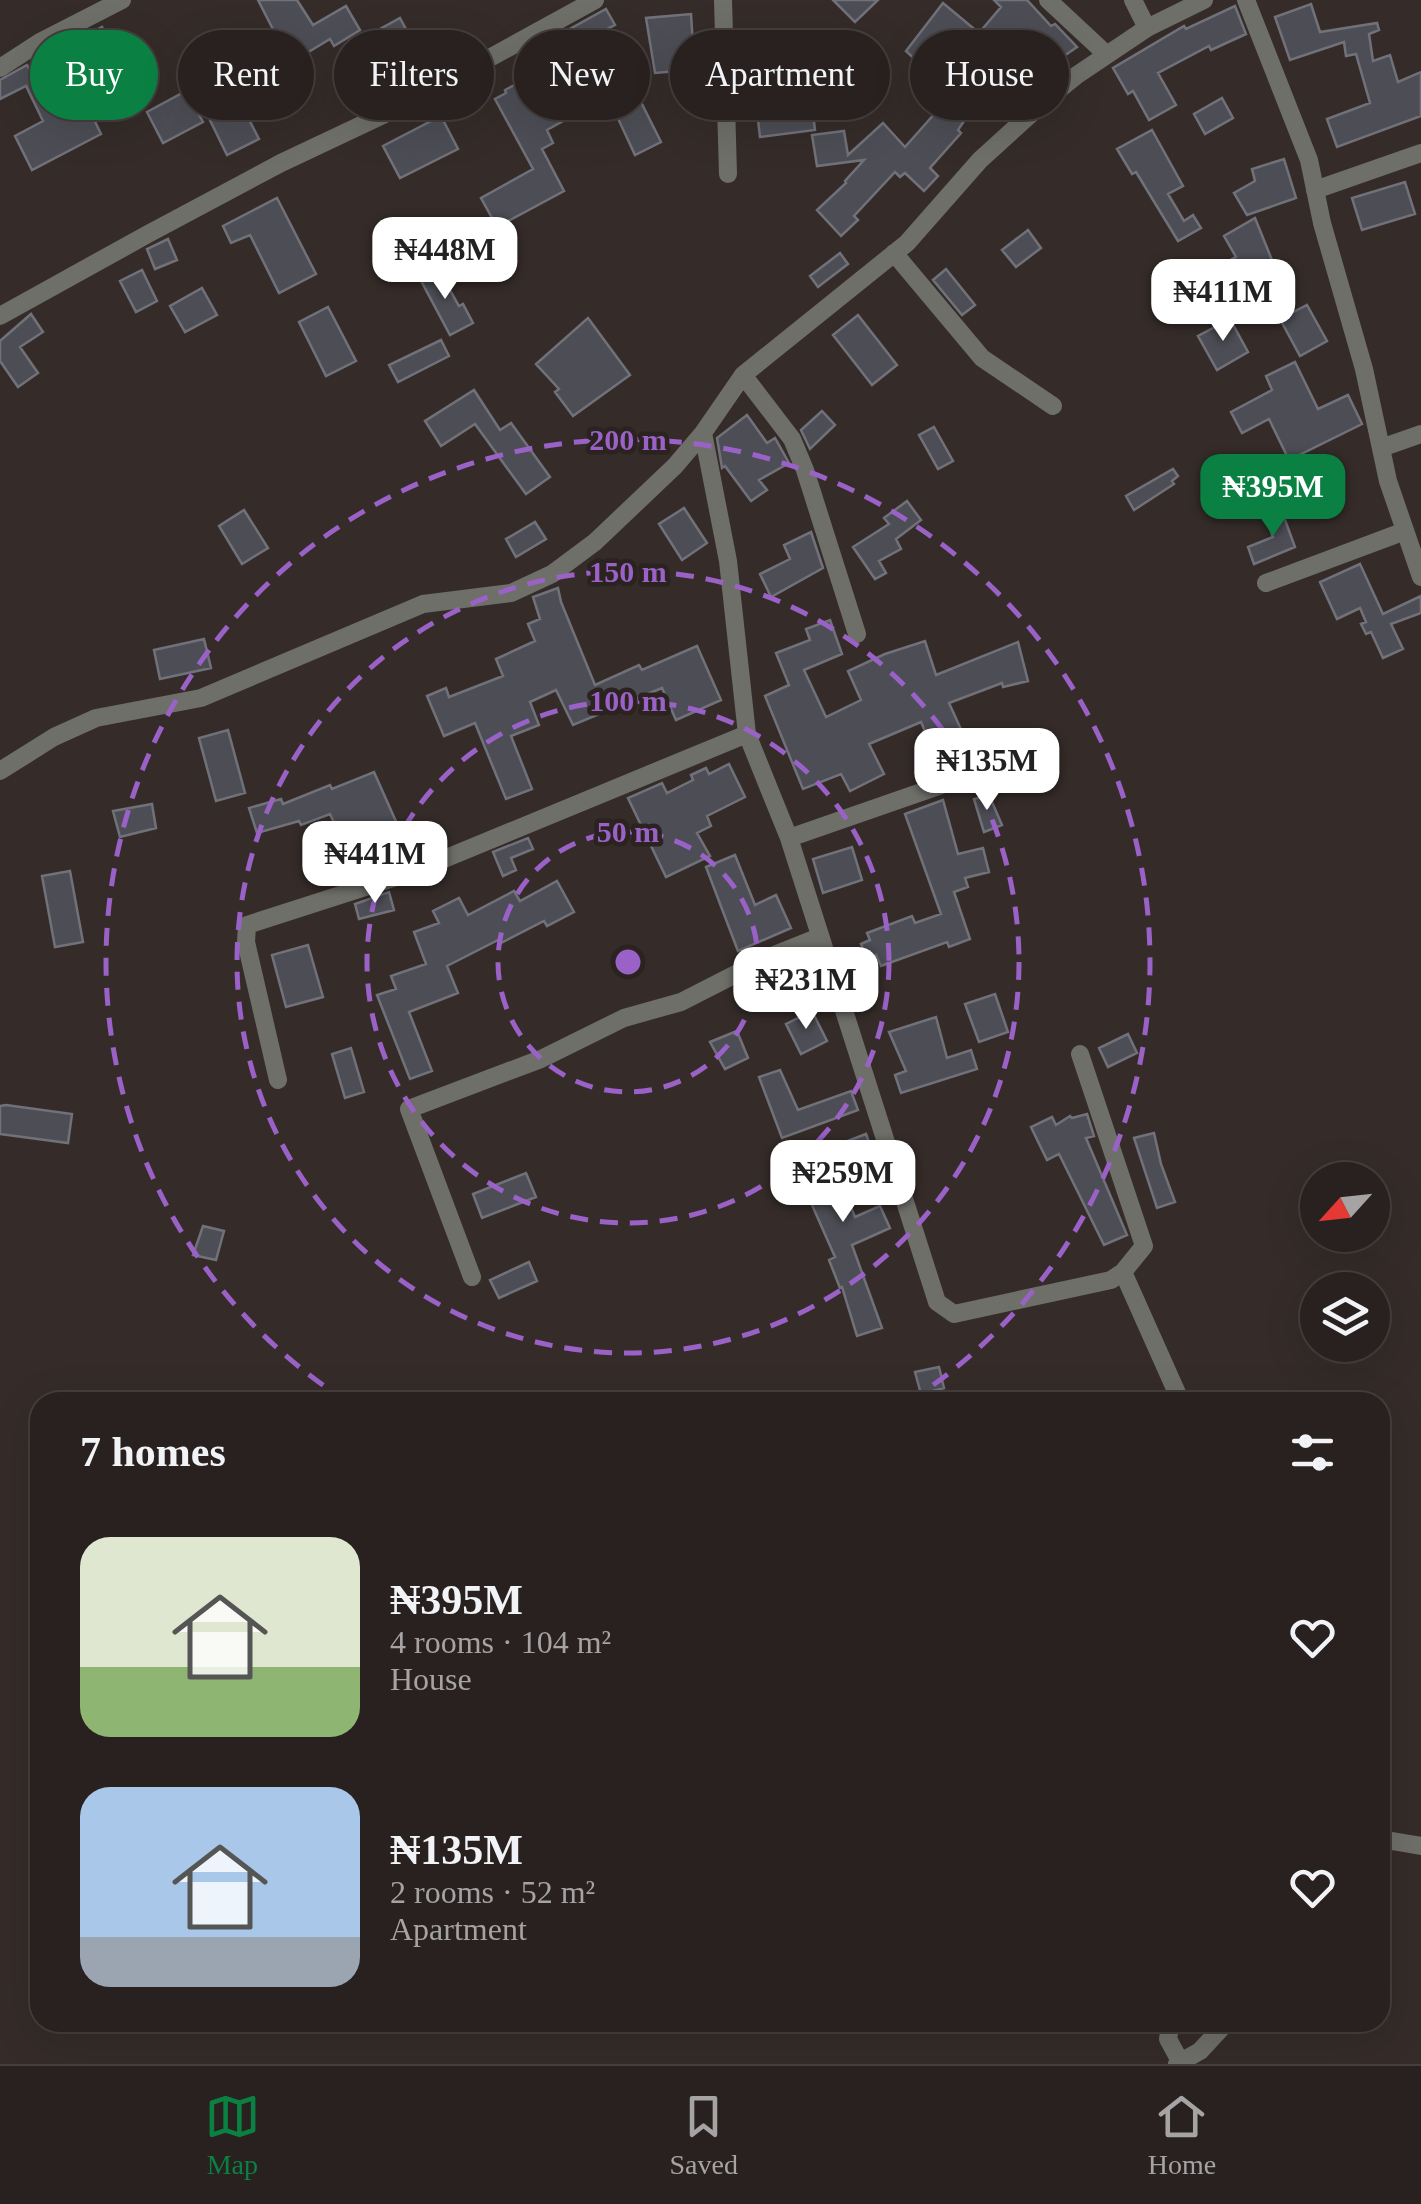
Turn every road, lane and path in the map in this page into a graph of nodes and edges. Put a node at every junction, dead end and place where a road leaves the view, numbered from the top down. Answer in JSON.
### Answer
{"nodes":[{"id":1,"x":122,"y":0,"type":"edge"},
{"id":2,"x":595,"y":0,"type":"edge"},
{"id":3,"x":722,"y":0,"type":"edge"},
{"id":4,"x":1048,"y":0,"type":"edge"},
{"id":5,"x":1133,"y":0,"type":"edge"},
{"id":6,"x":1204,"y":0,"type":"edge"},
{"id":7,"x":1246,"y":0,"type":"edge"},
{"id":8,"x":1147,"y":28,"type":"junction"},
{"id":9,"x":1106,"y":54,"type":"junction"},
{"id":10,"x":0,"y":68,"type":"edge"},
{"id":11,"x":1421,"y":153,"type":"edge"},
{"id":12,"x":728,"y":174,"type":"dead end"},
{"id":13,"x":1315,"y":190,"type":"junction"},
{"id":14,"x":894,"y":253,"type":"junction"},
{"id":15,"x":0,"y":316,"type":"edge"},
{"id":16,"x":743,"y":375,"type":"junction"},
{"id":17,"x":1054,"y":406,"type":"dead end"},
{"id":18,"x":704,"y":434,"type":"junction"},
{"id":19,"x":1421,"y":434,"type":"edge"},
{"id":20,"x":1381,"y":448,"type":"junction"},
{"id":21,"x":1405,"y":532,"type":"junction"},
{"id":22,"x":1421,"y":577,"type":"edge"},
{"id":23,"x":1266,"y":583,"type":"dead end"},
{"id":24,"x":857,"y":634,"type":"dead end"},
{"id":25,"x":747,"y":734,"type":"junction"},
{"id":26,"x":0,"y":771,"type":"edge"},
{"id":27,"x":956,"y":780,"type":"dead end"},
{"id":28,"x":789,"y":838,"type":"junction"},
{"id":29,"x":819,"y":936,"type":"junction"},
{"id":30,"x":1080,"y":1054,"type":"dead end"},
{"id":31,"x":278,"y":1080,"type":"dead end"},
{"id":32,"x":1124,"y":1272,"type":"junction"},
{"id":33,"x":472,"y":1277,"type":"dead end"},
{"id":34,"x":1177,"y":1392,"type":"edge"},
{"id":35,"x":1390,"y":1840,"type":"edge"},
{"id":36,"x":1421,"y":1846,"type":"edge"},
{"id":37,"x":1169,"y":2032,"type":"edge"},
{"id":38,"x":1218,"y":2032,"type":"edge"},
{"id":39,"x":1179,"y":2063,"type":"edge"}],
"edges":[{"from":1,"to":10,"type":"street"},
{"from":2,"to":15,"type":"street"},
{"from":3,"to":12,"type":"street"},
{"from":4,"to":9,"type":"street"},
{"from":5,"to":8,"type":"street"},
{"from":6,"to":8,"type":"street"},
{"from":7,"to":13,"type":"street"},
{"from":8,"to":9,"type":"street"},
{"from":9,"to":14,"type":"street"},
{"from":11,"to":13,"type":"street"},
{"from":13,"to":20,"type":"street"},
{"from":14,"to":16,"type":"street"},
{"from":14,"to":17,"type":"street"},
{"from":16,"to":18,"type":"street"},
{"from":16,"to":24,"type":"street"},
{"from":18,"to":25,"type":"street"},
{"from":18,"to":26,"type":"street"},
{"from":19,"to":20,"type":"street"},
{"from":20,"to":21,"type":"street"},
{"from":21,"to":22,"type":"street"},
{"from":21,"to":23,"type":"street"},
{"from":25,"to":28,"type":"street"},
{"from":25,"to":31,"type":"street"},
{"from":27,"to":28,"type":"street"},
{"from":28,"to":29,"type":"street"},
{"from":29,"to":32,"type":"street"},
{"from":29,"to":33,"type":"street"},
{"from":30,"to":32,"type":"street"},
{"from":32,"to":34,"type":"street"},
{"from":35,"to":36,"type":"street"},
{"from":37,"to":39,"type":"street"},
{"from":38,"to":39,"type":"street"}]}
